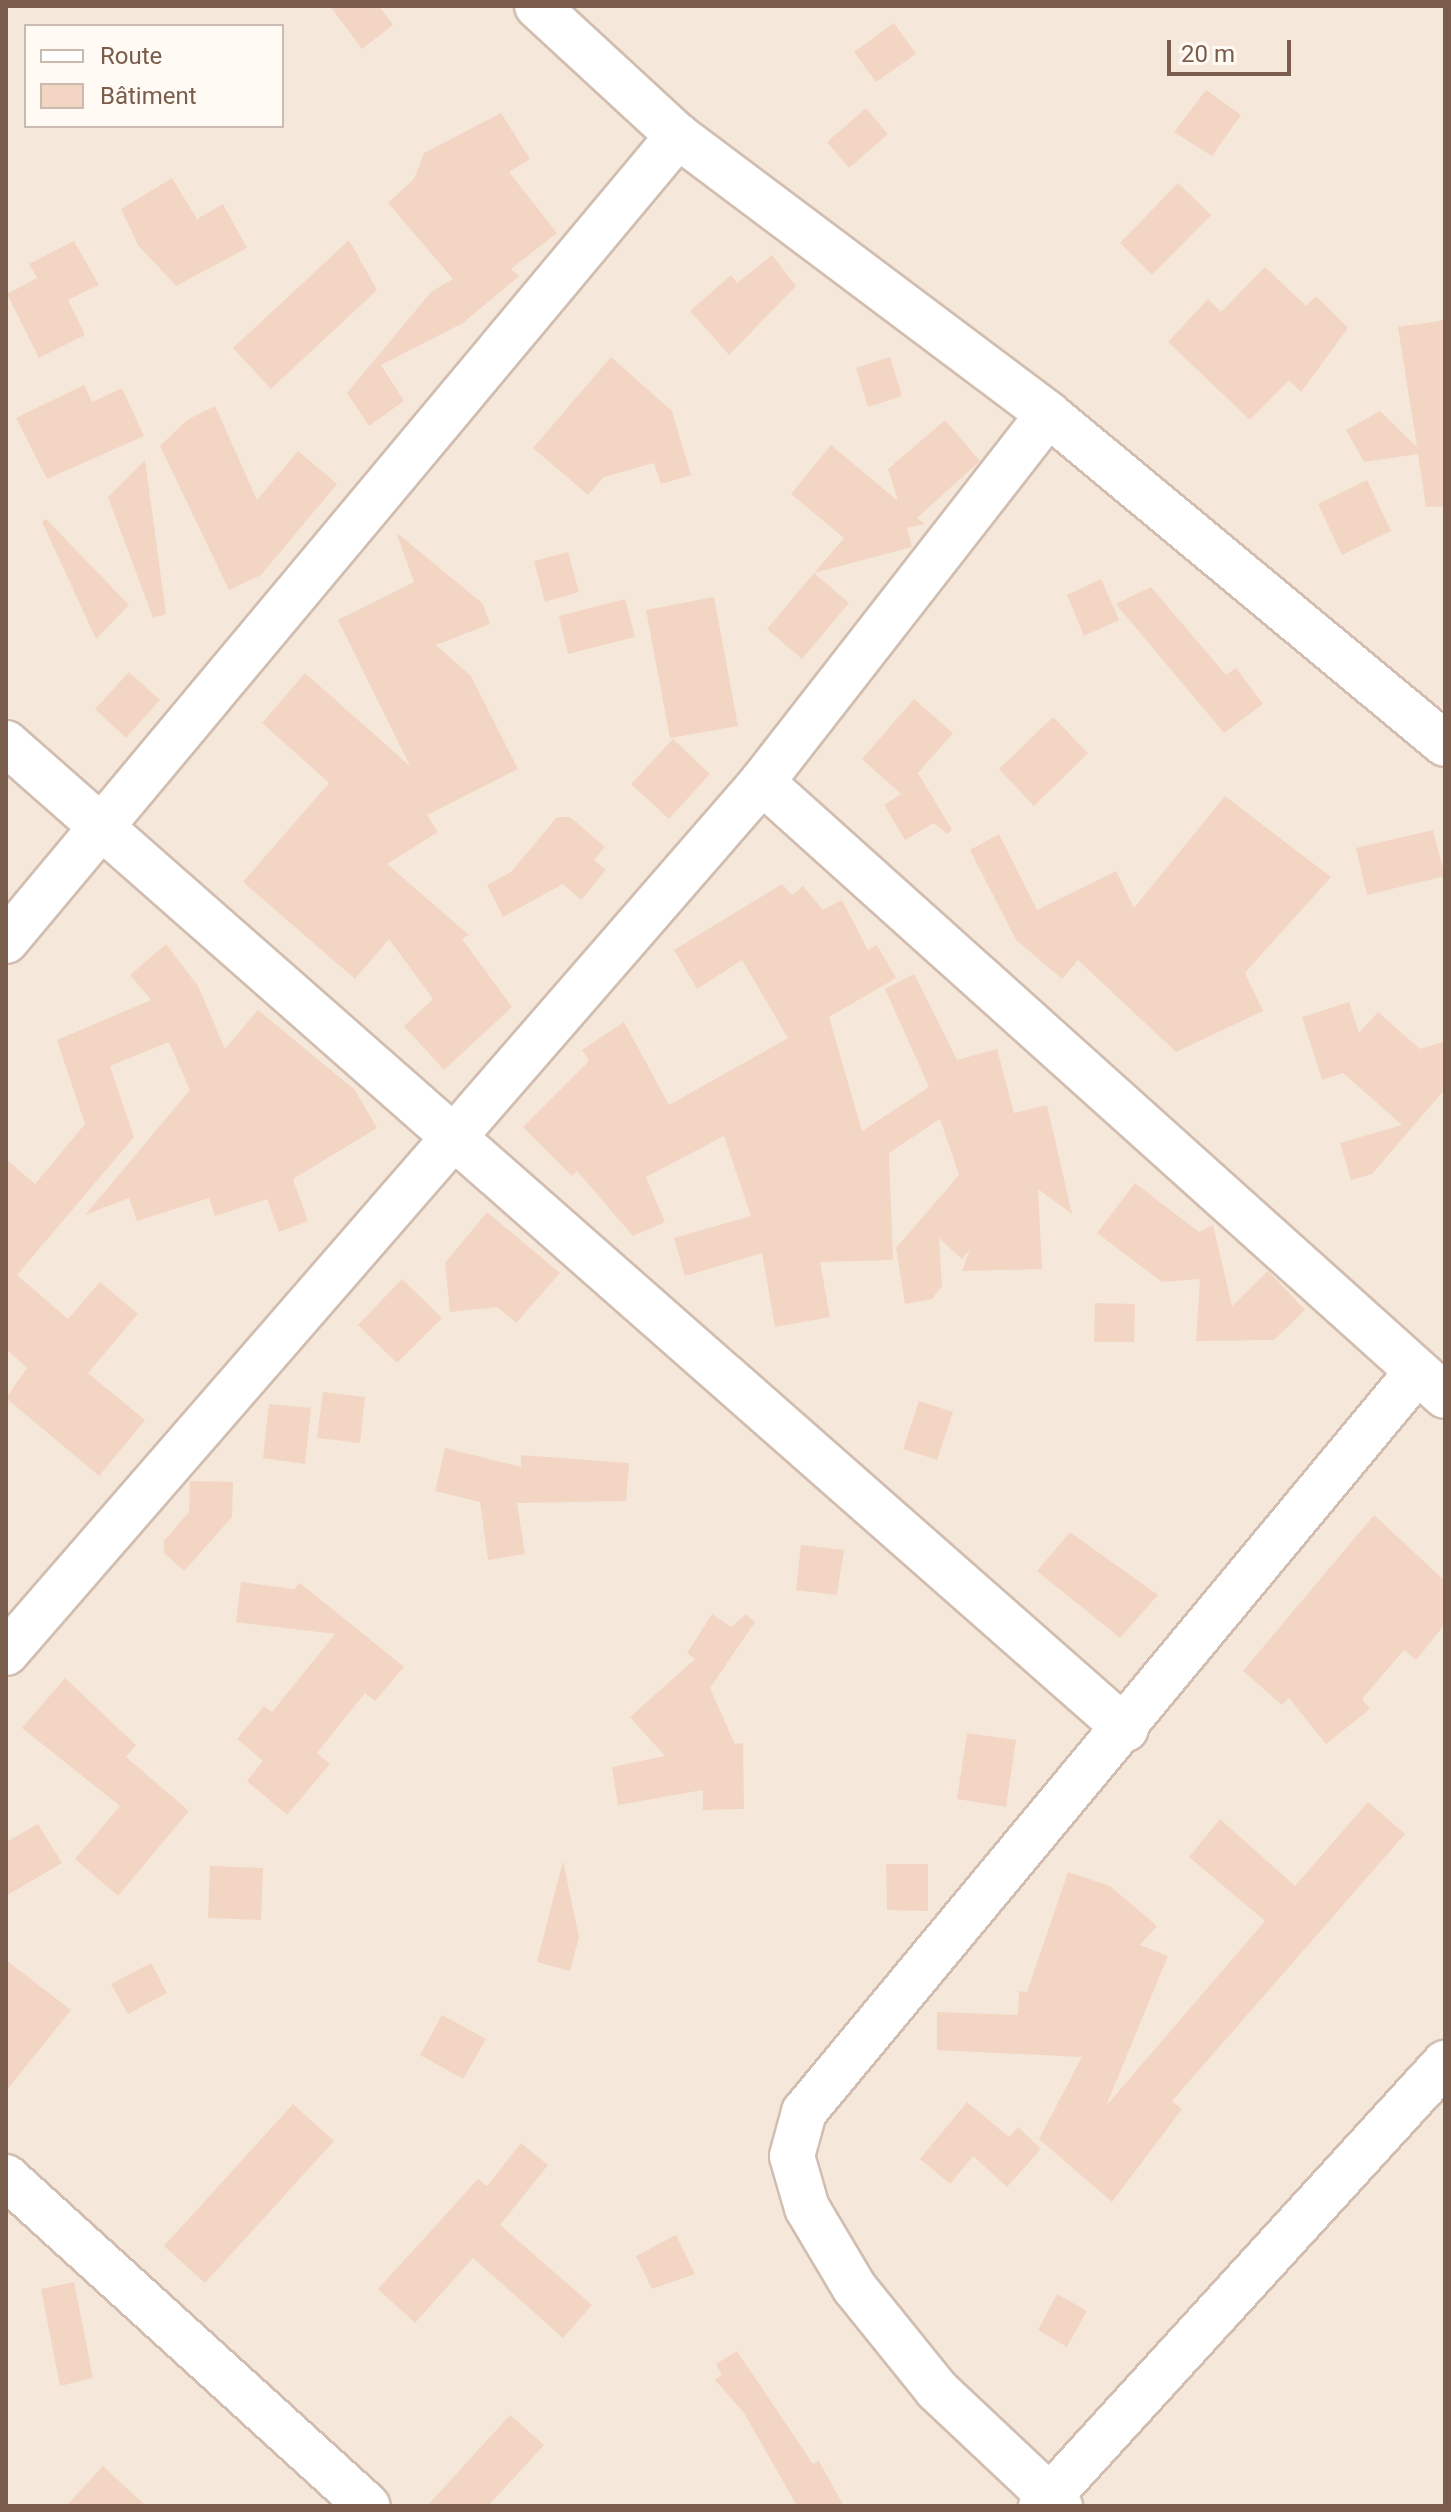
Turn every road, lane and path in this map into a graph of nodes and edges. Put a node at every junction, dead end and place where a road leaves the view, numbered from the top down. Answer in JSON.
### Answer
{"nodes":[{"id":1,"x":537,"y":6,"type":"edge"},
{"id":2,"x":678,"y":136,"type":"junction"},
{"id":3,"x":1048,"y":414,"type":"junction"},
{"id":4,"x":6,"y":743,"type":"edge"},
{"id":5,"x":1445,"y":744,"type":"edge"},
{"id":6,"x":762,"y":782,"type":"junction"},
{"id":7,"x":101,"y":826,"type":"junction"},
{"id":8,"x":6,"y":941,"type":"edge"},
{"id":9,"x":455,"y":1138,"type":"junction"},
{"id":10,"x":1431,"y":1384,"type":"edge"},
{"id":11,"x":6,"y":1653,"type":"edge"},
{"id":12,"x":1126,"y":1729,"type":"junction"},
{"id":13,"x":1445,"y":2063,"type":"edge"},
{"id":14,"x":6,"y":2177,"type":"edge"},
{"id":15,"x":1050,"y":2503,"type":"edge"},
{"id":16,"x":368,"y":2506,"type":"edge"}],
"edges":[{"from":1,"to":2,"type":"street"},
{"from":2,"to":3,"type":"street"},
{"from":2,"to":7,"type":"street"},
{"from":3,"to":5,"type":"street"},
{"from":3,"to":6,"type":"street"},
{"from":4,"to":7,"type":"street"},
{"from":6,"to":9,"type":"street"},
{"from":6,"to":10,"type":"street"},
{"from":7,"to":8,"type":"street"},
{"from":7,"to":9,"type":"street"},
{"from":9,"to":11,"type":"street"},
{"from":9,"to":12,"type":"street"},
{"from":10,"to":12,"type":"street"},
{"from":12,"to":15,"type":"street"},
{"from":13,"to":15,"type":"street"},
{"from":14,"to":16,"type":"street"}]}
